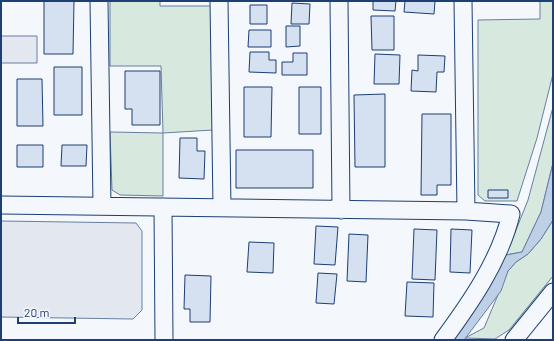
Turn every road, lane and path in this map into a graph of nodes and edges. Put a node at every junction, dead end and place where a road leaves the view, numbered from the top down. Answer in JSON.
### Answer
{"nodes":[{"id":1,"x":99,"y":1,"type":"edge"},
{"id":2,"x":219,"y":1,"type":"edge"},
{"id":3,"x":339,"y":1,"type":"edge"},
{"id":4,"x":463,"y":1,"type":"edge"},
{"id":5,"x":1,"y":205,"type":"edge"},
{"id":6,"x":102,"y":206,"type":"junction"},
{"id":7,"x":162,"y":207,"type":"junction"},
{"id":8,"x":222,"y":208,"type":"junction"},
{"id":9,"x":341,"y":210,"type":"junction"},
{"id":10,"x":466,"y":211,"type":"junction"},
{"id":11,"x":553,"y":292,"type":"edge"},
{"id":12,"x":164,"y":340,"type":"edge"},
{"id":13,"x":443,"y":340,"type":"edge"},
{"id":14,"x":514,"y":340,"type":"edge"}],
"edges":[{"from":1,"to":6,"type":"street"},
{"from":2,"to":8,"type":"street"},
{"from":3,"to":9,"type":"street"},
{"from":4,"to":10,"type":"street"},
{"from":5,"to":6,"type":"street"},
{"from":6,"to":7,"type":"street"},
{"from":7,"to":8,"type":"street"},
{"from":7,"to":12,"type":"street"},
{"from":8,"to":9,"type":"street"},
{"from":9,"to":10,"type":"street"},
{"from":10,"to":13,"type":"street"},
{"from":11,"to":14,"type":"street"}]}
